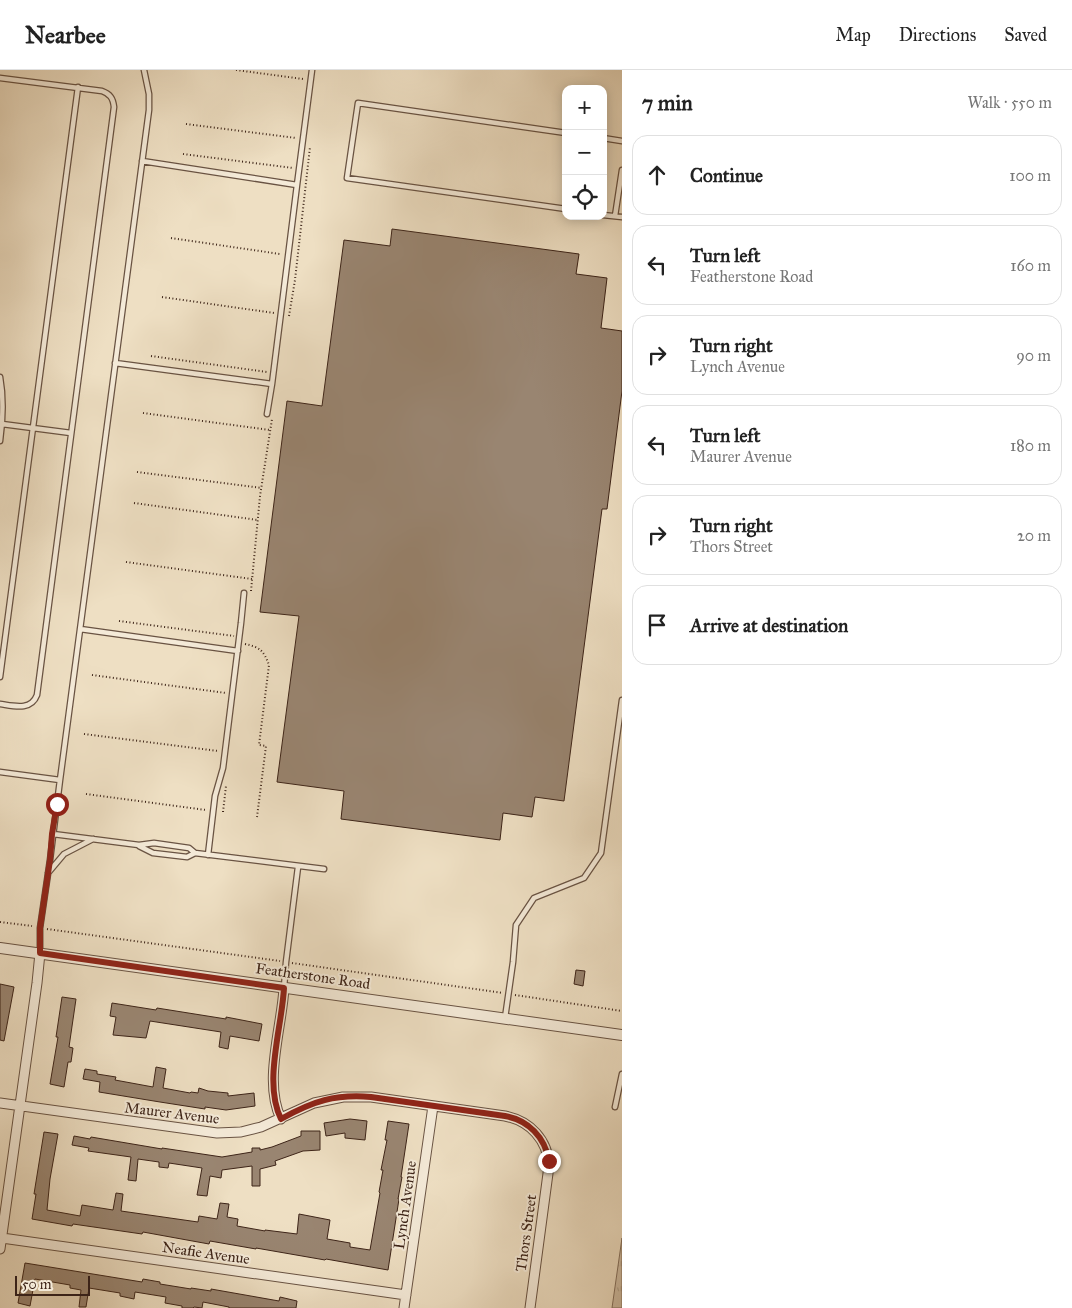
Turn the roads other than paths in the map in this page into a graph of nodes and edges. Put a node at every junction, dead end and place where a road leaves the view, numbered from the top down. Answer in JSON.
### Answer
{"nodes":[{"id":1,"x":144,"y":70,"type":"edge"},
{"id":2,"x":312,"y":70,"type":"edge"},
{"id":3,"x":0,"y":78,"type":"edge"},
{"id":4,"x":78,"y":87,"type":"junction"},
{"id":5,"x":562,"y":131,"type":"edge"},
{"id":6,"x":607,"y":139,"type":"edge"},
{"id":7,"x":622,"y":141,"type":"edge"},
{"id":8,"x":142,"y":161,"type":"junction"},
{"id":9,"x":622,"y":170,"type":"edge"},
{"id":10,"x":297,"y":185,"type":"junction"},
{"id":11,"x":562,"y":208,"type":"edge"},
{"id":12,"x":607,"y":215,"type":"edge"},
{"id":13,"x":615,"y":216,"type":"junction"},
{"id":14,"x":622,"y":217,"type":"edge"},
{"id":15,"x":115,"y":363,"type":"junction"},
{"id":16,"x":0,"y":377,"type":"edge"},
{"id":17,"x":272,"y":384,"type":"junction"},
{"id":18,"x":267,"y":414,"type":"dead end"},
{"id":19,"x":2,"y":424,"type":"junction"},
{"id":20,"x":32,"y":428,"type":"junction"},
{"id":21,"x":71,"y":433,"type":"junction"},
{"id":22,"x":0,"y":441,"type":"edge"},
{"id":23,"x":244,"y":593,"type":"dead end"},
{"id":24,"x":80,"y":629,"type":"junction"},
{"id":25,"x":238,"y":651,"type":"junction"},
{"id":26,"x":0,"y":677,"type":"edge"},
{"id":27,"x":622,"y":700,"type":"edge"},
{"id":28,"x":0,"y":704,"type":"edge"},
{"id":29,"x":0,"y":772,"type":"edge"},
{"id":30,"x":60,"y":780,"type":"junction"},
{"id":31,"x":52,"y":834,"type":"junction"},
{"id":32,"x":93,"y":839,"type":"junction"},
{"id":33,"x":139,"y":846,"type":"junction"},
{"id":34,"x":195,"y":853,"type":"junction"},
{"id":35,"x":208,"y":855,"type":"junction"},
{"id":36,"x":298,"y":866,"type":"junction"},
{"id":37,"x":324,"y":870,"type":"dead end"},
{"id":38,"x":48,"y":874,"type":"junction"},
{"id":39,"x":0,"y":948,"type":"edge"},
{"id":40,"x":40,"y":953,"type":"junction"},
{"id":41,"x":284,"y":988,"type":"junction"},
{"id":42,"x":505,"y":1018,"type":"junction"},
{"id":43,"x":622,"y":1035,"type":"edge"},
{"id":44,"x":622,"y":1074,"type":"edge"},
{"id":45,"x":0,"y":1103,"type":"edge"},
{"id":46,"x":20,"y":1106,"type":"junction"},
{"id":47,"x":433,"y":1106,"type":"junction"},
{"id":48,"x":615,"y":1107,"type":"dead end"},
{"id":49,"x":281,"y":1119,"type":"junction"},
{"id":50,"x":538,"y":1135,"type":"joint"},
{"id":51,"x":2,"y":1238,"type":"junction"},
{"id":52,"x":0,"y":1249,"type":"edge"},
{"id":53,"x":406,"y":1295,"type":"junction"},
{"id":54,"x":404,"y":1308,"type":"edge"},
{"id":55,"x":530,"y":1308,"type":"edge"}],
"edges":[{"from":1,"to":8,"type":"lane"},
{"from":2,"to":10,"type":"lane"},
{"from":3,"to":4,"type":"lane"},
{"from":4,"to":20,"type":"lane"},
{"from":4,"to":21,"type":"lane"},
{"from":5,"to":11,"type":"lane"},
{"from":6,"to":7,"type":"lane"},
{"from":8,"to":10,"type":"lane"},
{"from":8,"to":15,"type":"lane"},
{"from":9,"to":13,"type":"lane"},
{"from":10,"to":17,"type":"lane"},
{"from":12,"to":13,"type":"lane"},
{"from":13,"to":14,"type":"lane"},
{"from":15,"to":17,"type":"lane"},
{"from":15,"to":24,"type":"lane"},
{"from":16,"to":19,"type":"lane"},
{"from":17,"to":18,"type":"lane"},
{"from":19,"to":20,"type":"lane"},
{"from":19,"to":22,"type":"lane"},
{"from":20,"to":21,"type":"lane"},
{"from":20,"to":26,"type":"lane"},
{"from":21,"to":28,"type":"lane"},
{"from":23,"to":25,"type":"lane"},
{"from":24,"to":25,"type":"lane"},
{"from":24,"to":30,"type":"lane"},
{"from":25,"to":35,"type":"lane"},
{"from":27,"to":42,"type":"lane"},
{"from":29,"to":30,"type":"lane"},
{"from":30,"to":31,"type":"lane"},
{"from":31,"to":32,"type":"lane"},
{"from":31,"to":38,"type":"lane"},
{"from":32,"to":33,"type":"lane"},
{"from":32,"to":38,"type":"lane"},
{"from":33,"to":34,"type":"lane"},
{"from":33,"to":34,"type":"lane"},
{"from":34,"to":35,"type":"lane"},
{"from":35,"to":36,"type":"lane"},
{"from":36,"to":37,"type":"lane"},
{"from":36,"to":41,"type":"lane"},
{"from":38,"to":40,"type":"lane"},
{"from":39,"to":40,"type":"street","name":"Featherstone Road"},
{"from":40,"to":41,"type":"street","name":"Featherstone Road"},
{"from":40,"to":46,"type":"street"},
{"from":41,"to":42,"type":"street","name":"Featherstone Road"},
{"from":41,"to":49,"type":"street"},
{"from":42,"to":43,"type":"street","name":"Featherstone Road"},
{"from":44,"to":48,"type":"lane"},
{"from":45,"to":46,"type":"street","name":"Maurer Avenue"},
{"from":46,"to":49,"type":"street","name":"Maurer Avenue"},
{"from":46,"to":51,"type":"street"},
{"from":47,"to":49,"type":"street","name":"Maurer Avenue"},
{"from":47,"to":50,"type":"street","name":"Maurer Avenue"},
{"from":47,"to":53,"type":"street","name":"Lynch Avenue"},
{"from":50,"to":55,"type":"street","name":"Thors Street"},
{"from":51,"to":52,"type":"street"},
{"from":51,"to":53,"type":"street","name":"Neafie Avenue"},
{"from":53,"to":54,"type":"street","name":"Lynch Avenue"}]}
